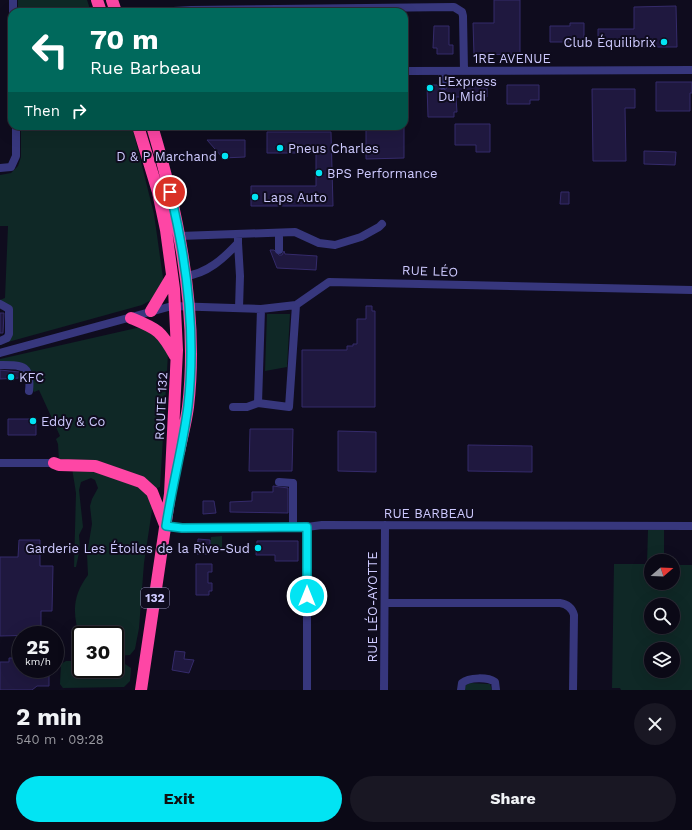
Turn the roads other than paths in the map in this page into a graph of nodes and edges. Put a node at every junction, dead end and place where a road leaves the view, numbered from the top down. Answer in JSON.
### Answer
{"nodes":[{"id":1,"x":366,"y":8,"type":"edge"},
{"id":2,"x":692,"y":70,"type":"edge"},
{"id":3,"x":408,"y":71,"type":"edge"},
{"id":4,"x":442,"y":71,"type":"junction"},
{"id":5,"x":464,"y":71,"type":"junction"},
{"id":6,"x":443,"y":85,"type":"dead end"},
{"id":7,"x":16,"y":130,"type":"edge"},
{"id":8,"x":139,"y":130,"type":"edge"},
{"id":9,"x":153,"y":130,"type":"edge"},
{"id":10,"x":0,"y":168,"type":"edge"},
{"id":11,"x":382,"y":224,"type":"dead end"},
{"id":12,"x":279,"y":233,"type":"junction"},
{"id":13,"x":180,"y":236,"type":"junction"},
{"id":14,"x":238,"y":239,"type":"junction"},
{"id":15,"x":279,"y":250,"type":"dead end"},
{"id":16,"x":172,"y":276,"type":"junction"},
{"id":17,"x":185,"y":276,"type":"junction"},
{"id":18,"x":692,"y":290,"type":"edge"},
{"id":19,"x":0,"y":304,"type":"edge"},
{"id":20,"x":296,"y":305,"type":"junction"},
{"id":21,"x":175,"y":306,"type":"junction"},
{"id":22,"x":188,"y":306,"type":"junction"},
{"id":23,"x":239,"y":308,"type":"junction"},
{"id":24,"x":261,"y":309,"type":"junction"},
{"id":25,"x":151,"y":311,"type":"junction"},
{"id":26,"x":131,"y":318,"type":"junction"},
{"id":27,"x":0,"y":341,"type":"edge"},
{"id":28,"x":0,"y":353,"type":"edge"},
{"id":29,"x":177,"y":359,"type":"junction"},
{"id":30,"x":0,"y":365,"type":"edge"},
{"id":31,"x":29,"y":391,"type":"dead end"},
{"id":32,"x":258,"y":403,"type":"junction"},
{"id":33,"x":233,"y":407,"type":"dead end"},
{"id":34,"x":0,"y":463,"type":"edge"},
{"id":35,"x":54,"y":463,"type":"joint"},
{"id":36,"x":278,"y":482,"type":"dead end"},
{"id":37,"x":170,"y":494,"type":"junction"},
{"id":38,"x":385,"y":525,"type":"junction"},
{"id":39,"x":166,"y":526,"type":"junction"},
{"id":40,"x":692,"y":526,"type":"edge"},
{"id":41,"x":293,"y":527,"type":"junction"},
{"id":42,"x":307,"y":527,"type":"junction"},
{"id":43,"x":384,"y":603,"type":"junction"},
{"id":44,"x":141,"y":690,"type":"edge"},
{"id":45,"x":307,"y":690,"type":"edge"},
{"id":46,"x":384,"y":690,"type":"edge"},
{"id":47,"x":461,"y":690,"type":"edge"},
{"id":48,"x":496,"y":690,"type":"edge"},
{"id":49,"x":573,"y":690,"type":"edge"}],
"edges":[{"from":1,"to":5,"type":"street"},
{"from":2,"to":5,"type":"street","name":"1RE AVENUE"},
{"from":3,"to":4,"type":"street","name":"1RE AVENUE"},
{"from":4,"to":5,"type":"street","name":"1RE AVENUE"},
{"from":4,"to":6,"type":"street"},
{"from":7,"to":10,"type":"street"},
{"from":8,"to":16,"type":"highway","name":"ROUTE 132","number":"132"},
{"from":9,"to":13,"type":"highway","name":"ROUTE 132","number":"132"},
{"from":11,"to":12,"type":"street"},
{"from":12,"to":14,"type":"street"},
{"from":12,"to":15,"type":"street"},
{"from":13,"to":14,"type":"street"},
{"from":13,"to":17,"type":"highway","name":"ROUTE 132","number":"132"},
{"from":14,"to":17,"type":"street"},
{"from":14,"to":23,"type":"street"},
{"from":16,"to":21,"type":"highway","name":"ROUTE 132","number":"132"},
{"from":16,"to":25,"type":"highway"},
{"from":17,"to":22,"type":"highway","name":"ROUTE 132","number":"132"},
{"from":18,"to":20,"type":"street","name":"RUE LÉO"},
{"from":19,"to":27,"type":"street"},
{"from":20,"to":24,"type":"street","name":"RUE LÉO"},
{"from":20,"to":32,"type":"street"},
{"from":21,"to":22,"type":"street","name":"RUE LÉO"},
{"from":21,"to":25,"type":"street","name":"RUE LÉO"},
{"from":21,"to":29,"type":"highway","name":"ROUTE 132","number":"132"},
{"from":22,"to":23,"type":"street","name":"RUE LÉO"},
{"from":22,"to":37,"type":"highway","name":"ROUTE 132","number":"132"},
{"from":23,"to":24,"type":"street","name":"RUE LÉO"},
{"from":24,"to":32,"type":"street"},
{"from":25,"to":26,"type":"street","name":"RUE LÉO"},
{"from":26,"to":28,"type":"street","name":"RUE LÉO"},
{"from":26,"to":29,"type":"highway"},
{"from":29,"to":37,"type":"highway","name":"ROUTE 132","number":"132"},
{"from":30,"to":31,"type":"street"},
{"from":32,"to":33,"type":"street"},
{"from":34,"to":35,"type":"street"},
{"from":35,"to":39,"type":"highway"},
{"from":36,"to":41,"type":"street"},
{"from":37,"to":39,"type":"highway","name":"ROUTE 132","number":"132"},
{"from":38,"to":40,"type":"street","name":"RUE BARBEAU"},
{"from":38,"to":42,"type":"street","name":"RUE BARBEAU"},
{"from":38,"to":43,"type":"street","name":"RUE LÉO-AYOTTE"},
{"from":39,"to":41,"type":"street","name":"RUE BARBEAU"},
{"from":39,"to":44,"type":"highway","name":"ROUTE 132","number":"132"},
{"from":41,"to":42,"type":"street","name":"RUE BARBEAU"},
{"from":42,"to":45,"type":"street"},
{"from":43,"to":46,"type":"street","name":"RUE LÉO-AYOTTE"},
{"from":43,"to":49,"type":"street"},
{"from":47,"to":48,"type":"street"}]}
